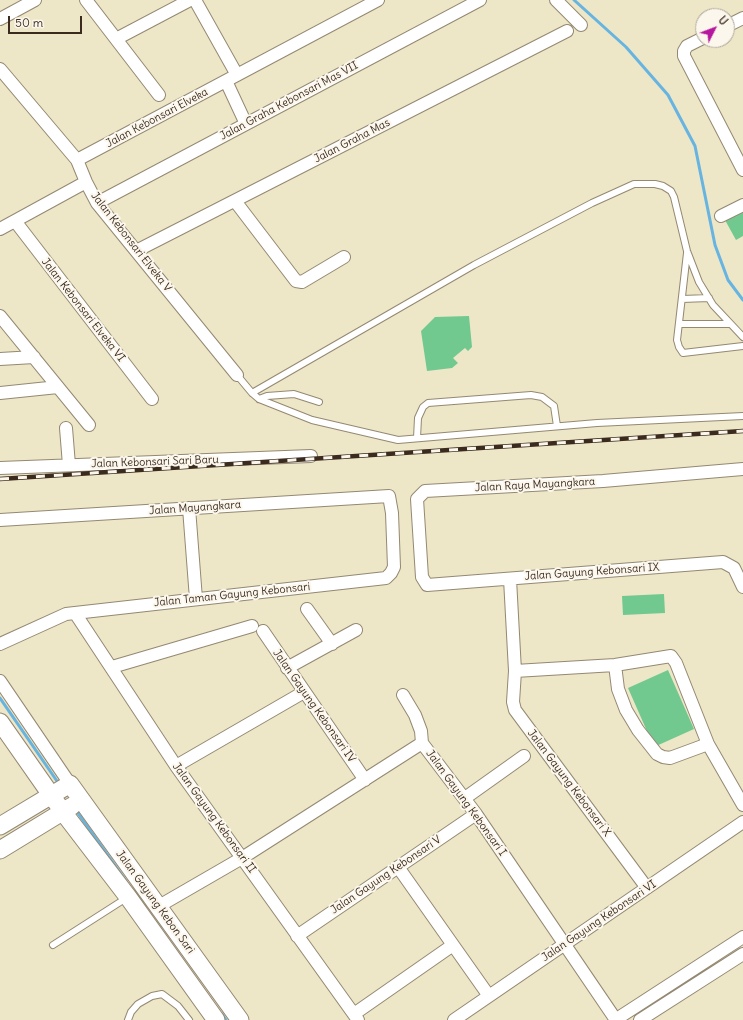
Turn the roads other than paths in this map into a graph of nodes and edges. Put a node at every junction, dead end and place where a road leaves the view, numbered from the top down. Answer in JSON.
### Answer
{"nodes":[{"id":1,"x":35,"y":0,"type":"edge"},
{"id":2,"x":86,"y":0,"type":"edge"},
{"id":3,"x":190,"y":0,"type":"edge"},
{"id":4,"x":195,"y":0,"type":"edge"},
{"id":5,"x":378,"y":0,"type":"edge"},
{"id":6,"x":556,"y":0,"type":"edge"},
{"id":7,"x":472,"y":2,"type":"edge"},
{"id":8,"x":0,"y":19,"type":"edge"},
{"id":9,"x":581,"y":25,"type":"dead end"},
{"id":10,"x":567,"y":31,"type":"dead end"},
{"id":11,"x":116,"y":39,"type":"junction"},
{"id":12,"x":695,"y":42,"type":"edge"},
{"id":13,"x":0,"y":69,"type":"edge"},
{"id":14,"x":231,"y":78,"type":"junction"},
{"id":15,"x":159,"y":95,"type":"dead end"},
{"id":16,"x":246,"y":124,"type":"junction"},
{"id":17,"x":77,"y":160,"type":"junction"},
{"id":18,"x":743,"y":170,"type":"edge"},
{"id":19,"x":86,"y":182,"type":"junction"},
{"id":20,"x":235,"y":201,"type":"junction"},
{"id":21,"x":97,"y":203,"type":"junction"},
{"id":22,"x":743,"y":205,"type":"edge"},
{"id":23,"x":721,"y":216,"type":"dead end"},
{"id":24,"x":15,"y":221,"type":"junction"},
{"id":25,"x":0,"y":229,"type":"edge"},
{"id":26,"x":687,"y":251,"type":"junction"},
{"id":27,"x":136,"y":252,"type":"junction"},
{"id":28,"x":344,"y":257,"type":"dead end"},
{"id":29,"x":709,"y":298,"type":"junction"},
{"id":30,"x":682,"y":300,"type":"junction"},
{"id":31,"x":0,"y":316,"type":"edge"},
{"id":32,"x":680,"y":324,"type":"junction"},
{"id":33,"x":730,"y":324,"type":"junction"},
{"id":34,"x":743,"y":337,"type":"edge"},
{"id":35,"x":743,"y":346,"type":"edge"},
{"id":36,"x":34,"y":357,"type":"junction"},
{"id":37,"x":0,"y":359,"type":"edge"},
{"id":38,"x":237,"y":375,"type":"joint"},
{"id":39,"x":58,"y":387,"type":"junction"},
{"id":40,"x":0,"y":393,"type":"edge"},
{"id":41,"x":252,"y":393,"type":"junction"},
{"id":42,"x":152,"y":399,"type":"dead end"},
{"id":43,"x":259,"y":399,"type":"junction"},
{"id":44,"x":319,"y":402,"type":"dead end"},
{"id":45,"x":743,"y":416,"type":"edge"},
{"id":46,"x":89,"y":425,"type":"dead end"},
{"id":47,"x":558,"y":426,"type":"junction"},
{"id":48,"x":66,"y":428,"type":"dead end"},
{"id":49,"x":417,"y":438,"type":"junction"},
{"id":50,"x":311,"y":456,"type":"dead end"},
{"id":51,"x":69,"y":465,"type":"junction"},
{"id":52,"x":0,"y":468,"type":"edge"},
{"id":53,"x":743,"y":469,"type":"edge"},
{"id":54,"x":389,"y":496,"type":"joint"},
{"id":55,"x":189,"y":508,"type":"junction"},
{"id":56,"x":0,"y":520,"type":"edge"},
{"id":57,"x":510,"y":579,"type":"junction"},
{"id":58,"x":427,"y":584,"type":"joint"},
{"id":59,"x":743,"y":587,"type":"edge"},
{"id":60,"x":196,"y":599,"type":"junction"},
{"id":61,"x":307,"y":609,"type":"dead end"},
{"id":62,"x":75,"y":613,"type":"junction"},
{"id":63,"x":252,"y":626,"type":"dead end"},
{"id":64,"x":356,"y":630,"type":"dead end"},
{"id":65,"x":264,"y":631,"type":"dead end"},
{"id":66,"x":0,"y":644,"type":"edge"},
{"id":67,"x":332,"y":644,"type":"junction"},
{"id":68,"x":615,"y":665,"type":"junction"},
{"id":69,"x":112,"y":667,"type":"junction"},
{"id":70,"x":287,"y":668,"type":"junction"},
{"id":71,"x":515,"y":671,"type":"junction"},
{"id":72,"x":0,"y":681,"type":"edge"},
{"id":73,"x":304,"y":692,"type":"junction"},
{"id":74,"x":403,"y":695,"type":"dead end"},
{"id":75,"x":0,"y":722,"type":"edge"},
{"id":76,"x":422,"y":743,"type":"junction"},
{"id":77,"x":708,"y":744,"type":"junction"},
{"id":78,"x":524,"y":756,"type":"dead end"},
{"id":79,"x":176,"y":766,"type":"junction"},
{"id":80,"x":365,"y":780,"type":"junction"},
{"id":81,"x":61,"y":790,"type":"junction"},
{"id":82,"x":464,"y":798,"type":"junction"},
{"id":83,"x":743,"y":805,"type":"edge"},
{"id":84,"x":72,"y":806,"type":"junction"},
{"id":85,"x":476,"y":814,"type":"junction"},
{"id":86,"x":743,"y":822,"type":"edge"},
{"id":87,"x":0,"y":826,"type":"edge"},
{"id":88,"x":0,"y":850,"type":"edge"},
{"id":89,"x":242,"y":858,"type":"junction"},
{"id":90,"x":398,"y":867,"type":"junction"},
{"id":91,"x":647,"y":888,"type":"junction"},
{"id":92,"x":128,"y":897,"type":"junction"},
{"id":93,"x":159,"y":906,"type":"junction"},
{"id":94,"x":297,"y":936,"type":"junction"},
{"id":95,"x":743,"y":937,"type":"edge"},
{"id":96,"x":53,"y":945,"type":"dead end"},
{"id":97,"x":453,"y":945,"type":"junction"},
{"id":98,"x":564,"y":945,"type":"junction"},
{"id":99,"x":743,"y":954,"type":"edge"},
{"id":100,"x":489,"y":996,"type":"junction"},
{"id":101,"x":356,"y":1017,"type":"edge"},
{"id":102,"x":128,"y":1020,"type":"edge"},
{"id":103,"x":189,"y":1020,"type":"edge"},
{"id":104,"x":216,"y":1020,"type":"edge"},
{"id":105,"x":240,"y":1020,"type":"edge"},
{"id":106,"x":454,"y":1020,"type":"edge"},
{"id":107,"x":616,"y":1020,"type":"edge"},
{"id":108,"x":640,"y":1020,"type":"edge"}],
"edges":[{"from":1,"to":8,"type":"street"},
{"from":2,"to":11,"type":"street"},
{"from":3,"to":11,"type":"street"},
{"from":4,"to":14,"type":"street"},
{"from":5,"to":14,"type":"street","name":"Jalan Kebonsari Elveka"},
{"from":6,"to":9,"type":"street"},
{"from":7,"to":16,"type":"street","name":"Jalan Graha Kebonsari Mas VII"},
{"from":10,"to":20,"type":"street","name":"Jalan Graha Mas"},
{"from":11,"to":15,"type":"street"},
{"from":12,"to":18,"type":"street"},
{"from":13,"to":17,"type":"street","name":"Jalan Kebonsari Elveka V"},
{"from":14,"to":16,"type":"street"},
{"from":14,"to":17,"type":"street","name":"Jalan Kebonsari Elveka"},
{"from":16,"to":21,"type":"street","name":"Jalan Graha Kebonsari Mas VII"},
{"from":17,"to":19,"type":"street","name":"Jalan Kebonsari Elveka V"},
{"from":19,"to":21,"type":"street","name":"Jalan Kebonsari Elveka V"},
{"from":19,"to":24,"type":"street"},
{"from":20,"to":27,"type":"street","name":"Jalan Graha Mas"},
{"from":20,"to":28,"type":"street"},
{"from":21,"to":27,"type":"street","name":"Jalan Kebonsari Elveka V"},
{"from":22,"to":23,"type":"street"},
{"from":24,"to":25,"type":"street"},
{"from":24,"to":42,"type":"street","name":"Jalan Kebonsari Elveka VI"},
{"from":26,"to":29,"type":"lane"},
{"from":26,"to":30,"type":"lane"},
{"from":26,"to":41,"type":"lane"},
{"from":27,"to":38,"type":"street","name":"Jalan Kebonsari Elveka V"},
{"from":29,"to":30,"type":"lane"},
{"from":29,"to":33,"type":"lane"},
{"from":30,"to":32,"type":"lane"},
{"from":31,"to":36,"type":"street"},
{"from":32,"to":33,"type":"lane"},
{"from":32,"to":35,"type":"lane"},
{"from":33,"to":34,"type":"lane"},
{"from":36,"to":37,"type":"street"},
{"from":36,"to":39,"type":"street"},
{"from":38,"to":41,"type":"lane"},
{"from":39,"to":40,"type":"street"},
{"from":39,"to":46,"type":"street"},
{"from":41,"to":43,"type":"lane"},
{"from":43,"to":44,"type":"lane"},
{"from":43,"to":49,"type":"lane"},
{"from":45,"to":47,"type":"lane"},
{"from":47,"to":49,"type":"lane"},
{"from":47,"to":49,"type":"lane"},
{"from":48,"to":51,"type":"street"},
{"from":50,"to":51,"type":"street","name":"Jalan Kebonsari Sari Baru"},
{"from":51,"to":52,"type":"street","name":"Jalan Kebonsari Sari Baru"},
{"from":53,"to":58,"type":"street","name":"Jalan Raya Mayangkara"},
{"from":54,"to":55,"type":"street","name":"Jalan Mayangkara"},
{"from":54,"to":60,"type":"street","name":"Jalan Taman Gayung Kebonsari"},
{"from":55,"to":56,"type":"street","name":"Jalan Mayangkara"},
{"from":55,"to":60,"type":"street"},
{"from":57,"to":58,"type":"street","name":"Jalan Gayung Kebonsari IX"},
{"from":57,"to":59,"type":"street","name":"Jalan Gayung Kebonsari IX"},
{"from":57,"to":71,"type":"street","name":"Jalan Gayung Kebonsari X"},
{"from":60,"to":62,"type":"street","name":"Jalan Taman Gayung Kebonsari"},
{"from":61,"to":67,"type":"street"},
{"from":62,"to":66,"type":"street","name":"Jalan Taman Gayung Kebonsari"},
{"from":62,"to":69,"type":"street","name":"Jalan Gayung Kebonsari II"},
{"from":63,"to":69,"type":"street"},
{"from":64,"to":67,"type":"street"},
{"from":65,"to":70,"type":"street","name":"Jalan Gayung Kebonsari IV"},
{"from":67,"to":70,"type":"street"},
{"from":68,"to":71,"type":"street"},
{"from":68,"to":77,"type":"street"},
{"from":68,"to":77,"type":"street"},
{"from":69,"to":79,"type":"street","name":"Jalan Gayung Kebonsari II"},
{"from":70,"to":73,"type":"street","name":"Jalan Gayung Kebonsari IV"},
{"from":71,"to":91,"type":"street","name":"Jalan Gayung Kebonsari X"},
{"from":72,"to":81,"type":"street"},
{"from":73,"to":79,"type":"street"},
{"from":73,"to":80,"type":"street","name":"Jalan Gayung Kebonsari IV"},
{"from":74,"to":76,"type":"street"},
{"from":75,"to":81,"type":"main road"},
{"from":76,"to":80,"type":"street","name":"Jalan Gayung Kebonsari I"},
{"from":76,"to":82,"type":"street","name":"Jalan Gayung Kebonsari I"},
{"from":77,"to":83,"type":"street"},
{"from":78,"to":82,"type":"street"},
{"from":79,"to":89,"type":"street","name":"Jalan Gayung Kebonsari II"},
{"from":80,"to":89,"type":"street","name":"Jalan Gayung Kebonsari I"},
{"from":81,"to":84,"type":"main road"},
{"from":81,"to":87,"type":"main road"},
{"from":82,"to":85,"type":"street","name":"Jalan Gayung Kebonsari I"},
{"from":84,"to":88,"type":"main road"},
{"from":84,"to":92,"type":"main road","name":"Jalan Gayung Kebon Sari"},
{"from":84,"to":93,"type":"main road","name":"Jalan Gayung Kebon Sari"},
{"from":85,"to":90,"type":"street","name":"Jalan Gayung Kebonsari V"},
{"from":85,"to":98,"type":"street","name":"Jalan Gayung Kebonsari I"},
{"from":86,"to":91,"type":"street","name":"Jalan Gayung Kebonsari VI"},
{"from":89,"to":93,"type":"street","name":"Jalan Gayung Kebonsari I"},
{"from":89,"to":94,"type":"street","name":"Jalan Gayung Kebonsari II"},
{"from":90,"to":94,"type":"street","name":"Jalan Gayung Kebonsari V"},
{"from":90,"to":97,"type":"street"},
{"from":91,"to":98,"type":"street","name":"Jalan Gayung Kebonsari VI"},
{"from":92,"to":96,"type":"lane"},
{"from":92,"to":104,"type":"main road","name":"Jalan Gayung Kebon Sari"},
{"from":93,"to":105,"type":"main road","name":"Jalan Gayung Kebon Sari"},
{"from":94,"to":101,"type":"street","name":"Jalan Gayung Kebonsari II"},
{"from":95,"to":107,"type":"street"},
{"from":97,"to":100,"type":"street"},
{"from":97,"to":101,"type":"street"},
{"from":98,"to":100,"type":"street","name":"Jalan Gayung Kebonsari VI"},
{"from":98,"to":107,"type":"street","name":"Jalan Gayung Kebonsari I"},
{"from":99,"to":108,"type":"street"},
{"from":100,"to":106,"type":"street","name":"Jalan Gayung Kebonsari VI"},
{"from":102,"to":103,"type":"lane"}]}
